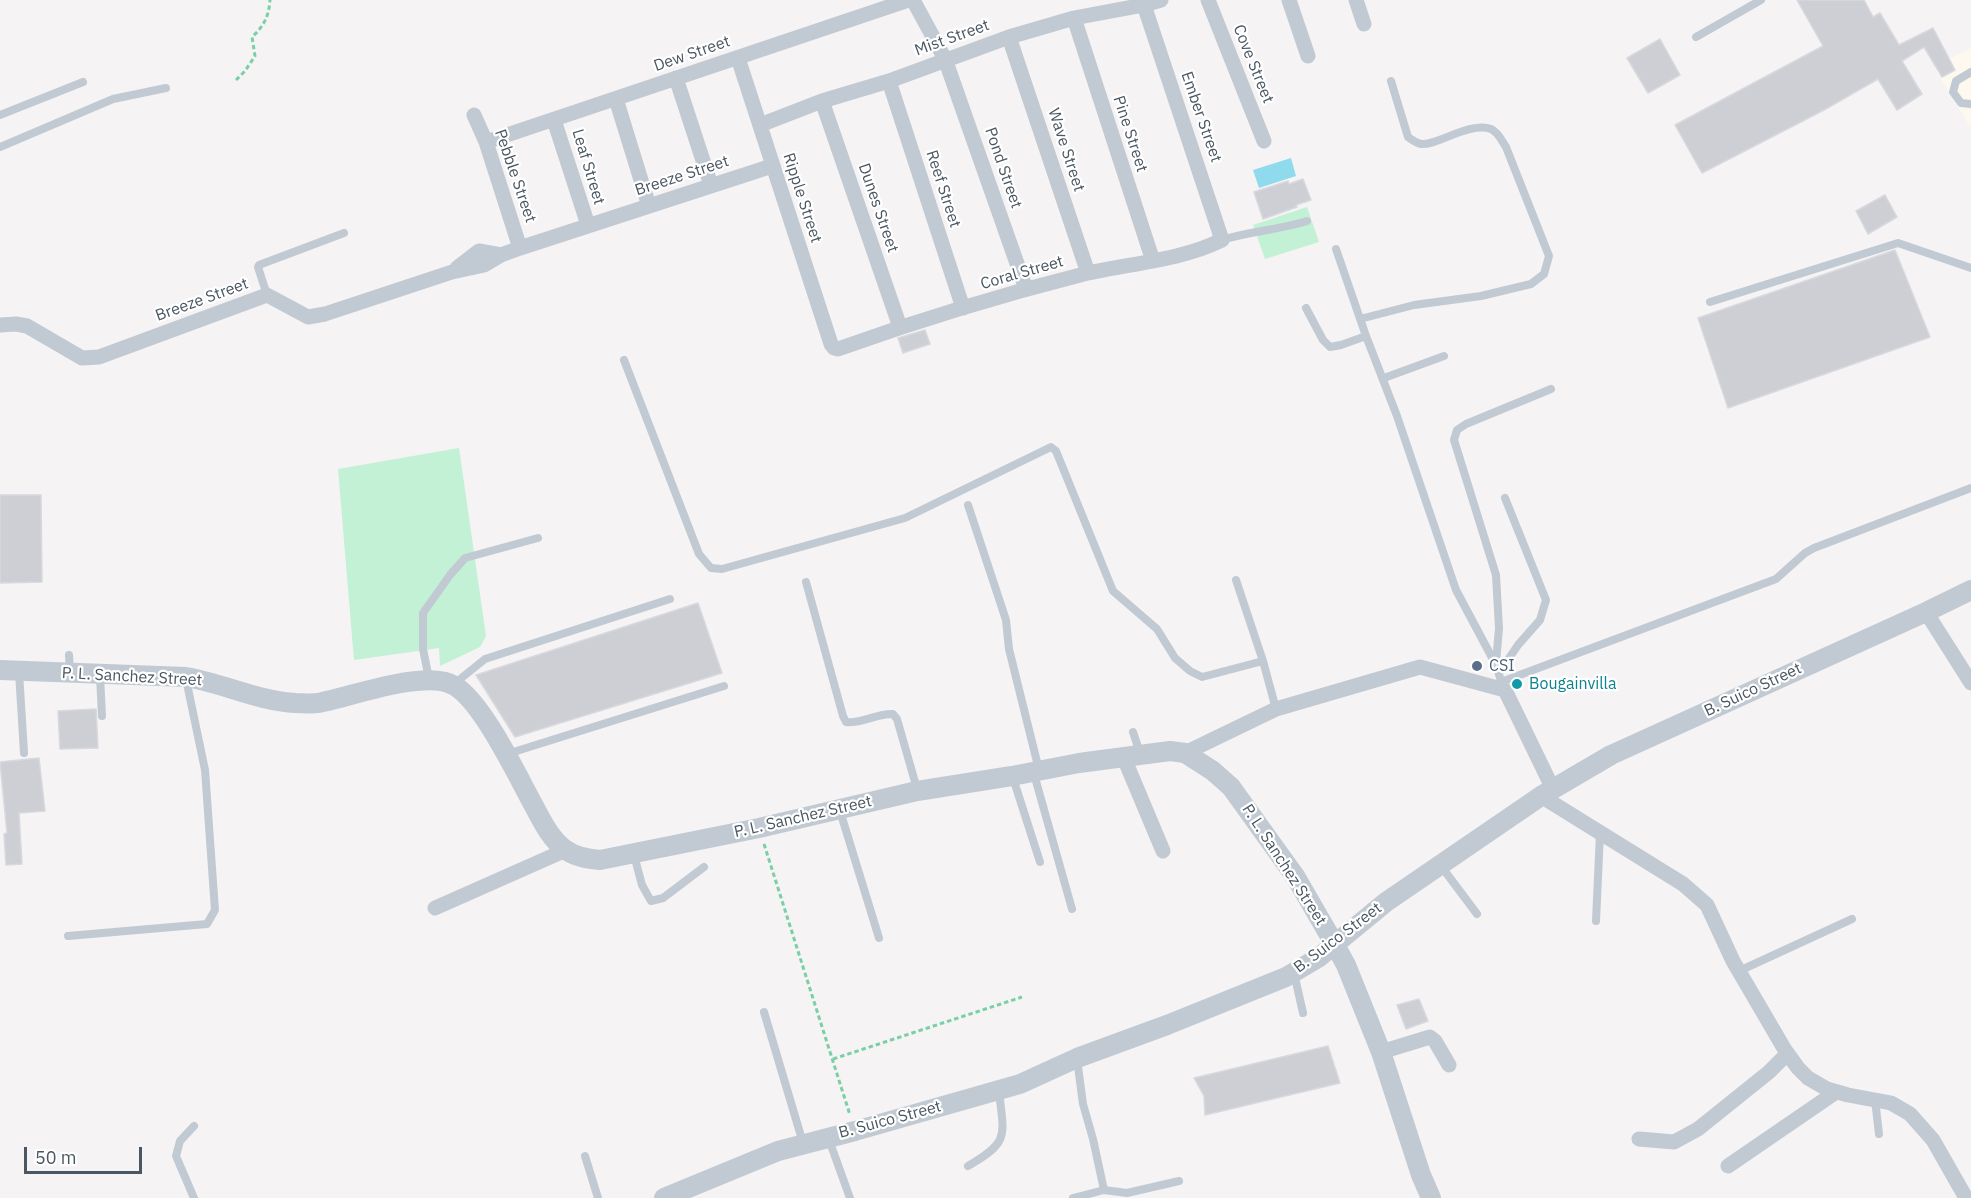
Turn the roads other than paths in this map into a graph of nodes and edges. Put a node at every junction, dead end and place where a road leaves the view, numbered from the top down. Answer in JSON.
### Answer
{"nodes":[{"id":1,"x":911,"y":0,"type":"edge"},
{"id":2,"x":1161,"y":0,"type":"edge"},
{"id":3,"x":1208,"y":0,"type":"edge"},
{"id":4,"x":1289,"y":0,"type":"edge"},
{"id":5,"x":1356,"y":0,"type":"edge"},
{"id":6,"x":1761,"y":0,"type":"edge"},
{"id":7,"x":1143,"y":5,"type":"junction"},
{"id":8,"x":1074,"y":18,"type":"junction"},
{"id":9,"x":1364,"y":24,"type":"dead end"},
{"id":10,"x":1009,"y":37,"type":"junction"},
{"id":11,"x":1696,"y":37,"type":"dead end"},
{"id":12,"x":1308,"y":56,"type":"dead end"},
{"id":13,"x":738,"y":58,"type":"junction"},
{"id":14,"x":945,"y":59,"type":"junction"},
{"id":15,"x":1971,"y":72,"type":"edge"},
{"id":16,"x":676,"y":78,"type":"junction"},
{"id":17,"x":889,"y":81,"type":"junction"},
{"id":18,"x":1391,"y":81,"type":"dead end"},
{"id":19,"x":83,"y":82,"type":"dead end"},
{"id":20,"x":166,"y":88,"type":"dead end"},
{"id":21,"x":616,"y":99,"type":"junction"},
{"id":22,"x":822,"y":101,"type":"junction"},
{"id":23,"x":1971,"y":104,"type":"edge"},
{"id":24,"x":474,"y":115,"type":"dead end"},
{"id":25,"x":0,"y":116,"type":"edge"},
{"id":26,"x":554,"y":120,"type":"junction"},
{"id":27,"x":760,"y":125,"type":"junction"},
{"id":28,"x":1264,"y":141,"type":"dead end"},
{"id":29,"x":486,"y":142,"type":"junction"},
{"id":30,"x":0,"y":147,"type":"edge"},
{"id":31,"x":772,"y":166,"type":"junction"},
{"id":32,"x":711,"y":185,"type":"junction"},
{"id":33,"x":649,"y":206,"type":"junction"},
{"id":34,"x":1307,"y":221,"type":"dead end"},
{"id":35,"x":588,"y":225,"type":"junction"},
{"id":36,"x":344,"y":233,"type":"dead end"},
{"id":37,"x":1222,"y":240,"type":"junction"},
{"id":38,"x":520,"y":248,"type":"junction"},
{"id":39,"x":1336,"y":249,"type":"dead end"},
{"id":40,"x":1153,"y":261,"type":"junction"},
{"id":41,"x":1971,"y":268,"type":"edge"},
{"id":42,"x":1088,"y":273,"type":"junction"},
{"id":43,"x":1026,"y":289,"type":"junction"},
{"id":44,"x":267,"y":295,"type":"junction"},
{"id":45,"x":1710,"y":302,"type":"dead end"},
{"id":46,"x":963,"y":308,"type":"junction"},
{"id":47,"x":1306,"y":308,"type":"dead end"},
{"id":48,"x":1360,"y":319,"type":"junction"},
{"id":49,"x":0,"y":325,"type":"edge"},
{"id":50,"x":900,"y":327,"type":"junction"},
{"id":51,"x":1366,"y":336,"type":"junction"},
{"id":52,"x":834,"y":348,"type":"joint"},
{"id":53,"x":1444,"y":356,"type":"dead end"},
{"id":54,"x":624,"y":360,"type":"dead end"},
{"id":55,"x":1384,"y":378,"type":"junction"},
{"id":56,"x":1551,"y":388,"type":"dead end"},
{"id":57,"x":1971,"y":488,"type":"edge"},
{"id":58,"x":1505,"y":498,"type":"dead end"},
{"id":59,"x":968,"y":505,"type":"dead end"},
{"id":60,"x":538,"y":538,"type":"dead end"},
{"id":61,"x":1236,"y":580,"type":"dead end"},
{"id":62,"x":806,"y":582,"type":"dead end"},
{"id":63,"x":1971,"y":590,"type":"edge"},
{"id":64,"x":670,"y":599,"type":"dead end"},
{"id":65,"x":1926,"y":612,"type":"junction"},
{"id":66,"x":1263,"y":661,"type":"junction"},
{"id":67,"x":1498,"y":669,"type":"junction"},
{"id":68,"x":10,"y":670,"type":"edge"},
{"id":69,"x":100,"y":674,"type":"junction"},
{"id":70,"x":198,"y":677,"type":"junction"},
{"id":71,"x":429,"y":680,"type":"junction"},
{"id":72,"x":1971,"y":683,"type":"edge"},
{"id":73,"x":454,"y":684,"type":"junction"},
{"id":74,"x":724,"y":686,"type":"dead end"},
{"id":75,"x":1503,"y":686,"type":"junction"},
{"id":76,"x":1276,"y":709,"type":"junction"},
{"id":77,"x":102,"y":716,"type":"dead end"},
{"id":78,"x":1133,"y":732,"type":"dead end"},
{"id":79,"x":24,"y":753,"type":"dead end"},
{"id":80,"x":1185,"y":753,"type":"junction"},
{"id":81,"x":506,"y":754,"type":"junction"},
{"id":82,"x":1133,"y":756,"type":"junction"},
{"id":83,"x":1036,"y":772,"type":"junction"},
{"id":84,"x":1012,"y":776,"type":"junction"},
{"id":85,"x":917,"y":790,"type":"junction"},
{"id":86,"x":1547,"y":793,"type":"junction"},
{"id":87,"x":839,"y":809,"type":"junction"},
{"id":88,"x":1600,"y":832,"type":"junction"},
{"id":89,"x":566,"y":850,"type":"junction"},
{"id":90,"x":1163,"y":851,"type":"dead end"},
{"id":91,"x":633,"y":854,"type":"junction"},
{"id":92,"x":1040,"y":862,"type":"dead end"},
{"id":93,"x":1441,"y":866,"type":"junction"},
{"id":94,"x":704,"y":867,"type":"dead end"},
{"id":95,"x":435,"y":908,"type":"dead end"},
{"id":96,"x":1072,"y":909,"type":"dead end"},
{"id":97,"x":1477,"y":914,"type":"dead end"},
{"id":98,"x":1852,"y":919,"type":"dead end"},
{"id":99,"x":1596,"y":921,"type":"dead end"},
{"id":100,"x":68,"y":936,"type":"dead end"},
{"id":101,"x":879,"y":938,"type":"dead end"},
{"id":102,"x":1335,"y":945,"type":"junction"},
{"id":103,"x":1739,"y":971,"type":"junction"},
{"id":104,"x":1293,"y":972,"type":"junction"},
{"id":105,"x":764,"y":1012,"type":"dead end"},
{"id":106,"x":1303,"y":1013,"type":"dead end"},
{"id":107,"x":1381,"y":1052,"type":"junction"},
{"id":108,"x":1787,"y":1054,"type":"junction"},
{"id":109,"x":1077,"y":1058,"type":"junction"},
{"id":110,"x":1449,"y":1065,"type":"dead end"},
{"id":111,"x":999,"y":1090,"type":"junction"},
{"id":112,"x":1836,"y":1092,"type":"junction"},
{"id":113,"x":1875,"y":1100,"type":"junction"},
{"id":114,"x":194,"y":1126,"type":"dead end"},
{"id":115,"x":1879,"y":1134,"type":"dead end"},
{"id":116,"x":828,"y":1137,"type":"junction"},
{"id":117,"x":1639,"y":1139,"type":"dead end"},
{"id":118,"x":803,"y":1144,"type":"junction"},
{"id":119,"x":585,"y":1156,"type":"dead end"},
{"id":120,"x":968,"y":1166,"type":"dead end"},
{"id":121,"x":1728,"y":1166,"type":"dead end"},
{"id":122,"x":1179,"y":1182,"type":"dead end"},
{"id":123,"x":1104,"y":1190,"type":"junction"},
{"id":124,"x":691,"y":1192,"type":"edge"},
{"id":125,"x":194,"y":1198,"type":"edge"},
{"id":126,"x":598,"y":1198,"type":"edge"},
{"id":127,"x":664,"y":1198,"type":"edge"},
{"id":128,"x":850,"y":1198,"type":"edge"},
{"id":129,"x":1073,"y":1198,"type":"edge"},
{"id":130,"x":1431,"y":1198,"type":"edge"},
{"id":131,"x":1966,"y":1198,"type":"edge"}],
"edges":[{"from":1,"to":13,"type":"street","name":"Dew Street"},
{"from":1,"to":14,"type":"street","name":"Pond Street"},
{"from":2,"to":7,"type":"street","name":"Mist Street"},
{"from":3,"to":28,"type":"street","name":"Cove Street"},
{"from":4,"to":12,"type":"street"},
{"from":5,"to":9,"type":"street"},
{"from":6,"to":11,"type":"lane"},
{"from":7,"to":8,"type":"street","name":"Mist Street"},
{"from":7,"to":37,"type":"street","name":"Ember Street"},
{"from":8,"to":10,"type":"street","name":"Mist Street"},
{"from":8,"to":40,"type":"street","name":"Pine Street"},
{"from":10,"to":14,"type":"street","name":"Mist Street"},
{"from":10,"to":42,"type":"street","name":"Wave Street"},
{"from":13,"to":16,"type":"street","name":"Dew Street"},
{"from":13,"to":27,"type":"street","name":"Ripple Street"},
{"from":14,"to":17,"type":"street","name":"Mist Street"},
{"from":14,"to":43,"type":"street","name":"Pond Street"},
{"from":15,"to":23,"type":"lane"},
{"from":16,"to":21,"type":"street","name":"Dew Street"},
{"from":16,"to":32,"type":"street"},
{"from":17,"to":22,"type":"street","name":"Mist Street"},
{"from":17,"to":46,"type":"street","name":"Reef Street"},
{"from":18,"to":48,"type":"lane"},
{"from":19,"to":25,"type":"lane"},
{"from":20,"to":30,"type":"lane"},
{"from":21,"to":26,"type":"street","name":"Dew Street"},
{"from":21,"to":33,"type":"street"},
{"from":22,"to":27,"type":"street","name":"Mist Street"},
{"from":22,"to":50,"type":"street","name":"Dunes Street"},
{"from":24,"to":29,"type":"street","name":"Pebble Street"},
{"from":26,"to":29,"type":"street","name":"Dew Street"},
{"from":26,"to":35,"type":"street","name":"Leaf Street"},
{"from":27,"to":31,"type":"street","name":"Ripple Street"},
{"from":29,"to":38,"type":"street","name":"Pebble Street"},
{"from":31,"to":32,"type":"street","name":"Breeze Street"},
{"from":31,"to":52,"type":"street","name":"Ripple Street"},
{"from":32,"to":33,"type":"street","name":"Breeze Street"},
{"from":33,"to":35,"type":"street","name":"Breeze Street"},
{"from":34,"to":37,"type":"lane"},
{"from":35,"to":38,"type":"street","name":"Breeze Street"},
{"from":36,"to":44,"type":"lane"},
{"from":37,"to":40,"type":"street","name":"Coral Street"},
{"from":38,"to":44,"type":"street","name":"Breeze Street"},
{"from":39,"to":48,"type":"lane"},
{"from":40,"to":42,"type":"street","name":"Coral Street"},
{"from":41,"to":45,"type":"lane"},
{"from":42,"to":43,"type":"street","name":"Coral Street"},
{"from":43,"to":46,"type":"street","name":"Coral Street"},
{"from":44,"to":49,"type":"street","name":"Breeze Street"},
{"from":46,"to":50,"type":"street","name":"Coral Street"},
{"from":47,"to":51,"type":"lane"},
{"from":48,"to":51,"type":"lane"},
{"from":50,"to":52,"type":"street","name":"Coral Street"},
{"from":51,"to":55,"type":"lane"},
{"from":53,"to":55,"type":"lane"},
{"from":54,"to":66,"type":"lane"},
{"from":55,"to":67,"type":"lane"},
{"from":56,"to":67,"type":"lane"},
{"from":57,"to":75,"type":"lane"},
{"from":58,"to":67,"type":"lane"},
{"from":59,"to":83,"type":"lane"},
{"from":60,"to":71,"type":"lane"},
{"from":61,"to":66,"type":"lane"},
{"from":62,"to":85,"type":"lane"},
{"from":63,"to":65,"type":"street","name":"B. Suico Street"},
{"from":64,"to":73,"type":"lane"},
{"from":65,"to":72,"type":"street"},
{"from":65,"to":86,"type":"street","name":"B. Suico Street"},
{"from":66,"to":76,"type":"lane"},
{"from":67,"to":75,"type":"lane"},
{"from":68,"to":69,"type":"street","name":"P. L. Sanchez Street"},
{"from":68,"to":79,"type":"lane"},
{"from":69,"to":70,"type":"street","name":"P. L. Sanchez Street"},
{"from":69,"to":77,"type":"lane"},
{"from":70,"to":71,"type":"street","name":"P. L. Sanchez Street"},
{"from":70,"to":100,"type":"lane"},
{"from":71,"to":73,"type":"street","name":"P. L. Sanchez Street"},
{"from":73,"to":81,"type":"street","name":"P. L. Sanchez Street"},
{"from":74,"to":81,"type":"lane"},
{"from":75,"to":76,"type":"street"},
{"from":75,"to":86,"type":"street"},
{"from":76,"to":80,"type":"street"},
{"from":78,"to":82,"type":"lane"},
{"from":80,"to":82,"type":"street","name":"P. L. Sanchez Street"},
{"from":80,"to":102,"type":"street","name":"P. L. Sanchez Street"},
{"from":81,"to":89,"type":"street","name":"P. L. Sanchez Street"},
{"from":82,"to":83,"type":"street","name":"P. L. Sanchez Street"},
{"from":82,"to":90,"type":"street"},
{"from":83,"to":84,"type":"street","name":"P. L. Sanchez Street"},
{"from":83,"to":96,"type":"lane"},
{"from":84,"to":85,"type":"street","name":"P. L. Sanchez Street"},
{"from":84,"to":92,"type":"lane"},
{"from":85,"to":87,"type":"street","name":"P. L. Sanchez Street"},
{"from":86,"to":88,"type":"street"},
{"from":86,"to":93,"type":"street","name":"B. Suico Street"},
{"from":87,"to":91,"type":"street","name":"P. L. Sanchez Street"},
{"from":87,"to":101,"type":"lane"},
{"from":88,"to":99,"type":"lane"},
{"from":88,"to":103,"type":"street"},
{"from":89,"to":91,"type":"street","name":"P. L. Sanchez Street"},
{"from":89,"to":95,"type":"street"},
{"from":91,"to":94,"type":"lane"},
{"from":93,"to":97,"type":"lane"},
{"from":93,"to":102,"type":"street","name":"B. Suico Street"},
{"from":98,"to":103,"type":"lane"},
{"from":102,"to":104,"type":"street","name":"B. Suico Street"},
{"from":102,"to":107,"type":"street","name":"P. L. Sanchez Street"},
{"from":103,"to":108,"type":"street"},
{"from":104,"to":106,"type":"lane"},
{"from":104,"to":109,"type":"street","name":"B. Suico Street"},
{"from":105,"to":118,"type":"lane"},
{"from":107,"to":110,"type":"street"},
{"from":107,"to":130,"type":"street","name":"P. L. Sanchez Street"},
{"from":108,"to":112,"type":"street"},
{"from":108,"to":117,"type":"street"},
{"from":109,"to":111,"type":"street","name":"B. Suico Street"},
{"from":109,"to":123,"type":"lane"},
{"from":111,"to":116,"type":"street","name":"B. Suico Street"},
{"from":111,"to":120,"type":"lane"},
{"from":112,"to":113,"type":"street"},
{"from":112,"to":121,"type":"street"},
{"from":113,"to":115,"type":"lane"},
{"from":113,"to":131,"type":"street"},
{"from":114,"to":125,"type":"lane"},
{"from":116,"to":118,"type":"street","name":"B. Suico Street"},
{"from":116,"to":128,"type":"lane"},
{"from":118,"to":124,"type":"street","name":"B. Suico Street"},
{"from":119,"to":126,"type":"lane"},
{"from":122,"to":123,"type":"lane"},
{"from":123,"to":129,"type":"lane"},
{"from":124,"to":127,"type":"street","name":"B. Suico Street"}]}
